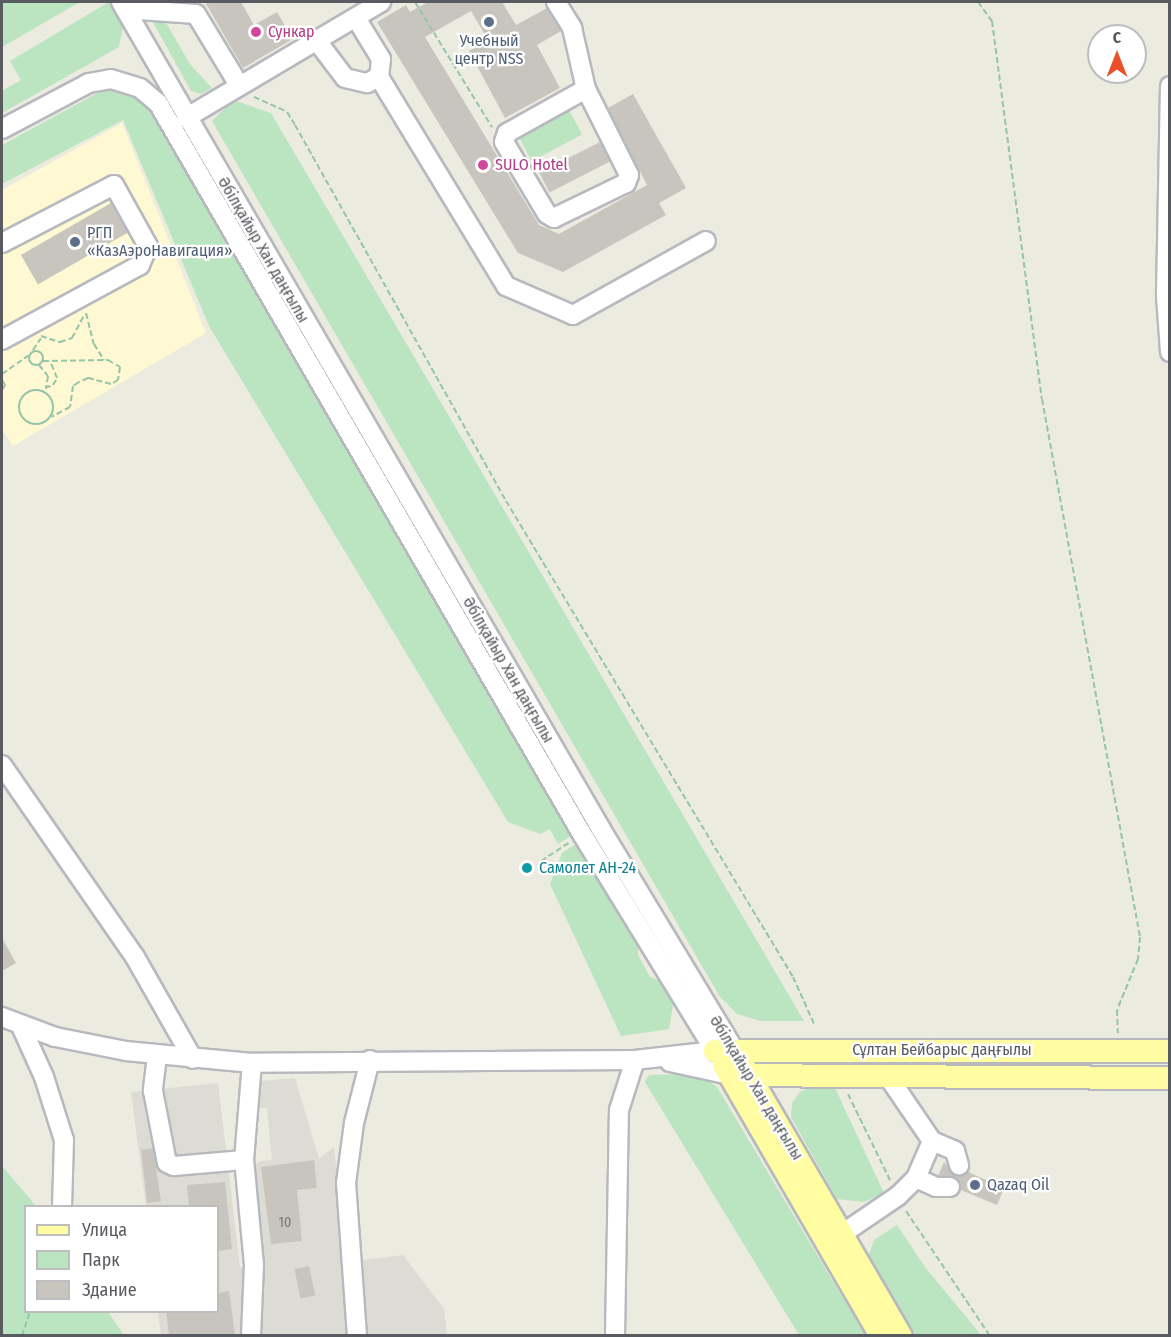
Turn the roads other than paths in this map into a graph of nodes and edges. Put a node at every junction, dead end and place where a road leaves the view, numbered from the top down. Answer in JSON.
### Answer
{"nodes":[{"id":1,"x":381,"y":2,"type":"edge"},
{"id":2,"x":556,"y":2,"type":"edge"},
{"id":3,"x":123,"y":5,"type":"edge"},
{"id":4,"x":356,"y":18,"type":"junction"},
{"id":5,"x":317,"y":41,"type":"junction"},
{"id":6,"x":379,"y":77,"type":"junction"},
{"id":7,"x":1170,"y":86,"type":"edge"},
{"id":8,"x":237,"y":87,"type":"junction"},
{"id":9,"x":586,"y":89,"type":"junction"},
{"id":10,"x":186,"y":118,"type":"junction"},
{"id":11,"x":2,"y":129,"type":"edge"},
{"id":12,"x":706,"y":242,"type":"dead end"},
{"id":13,"x":2,"y":243,"type":"edge"},
{"id":14,"x":1168,"y":296,"type":"edge"},
{"id":15,"x":2,"y":340,"type":"edge"},
{"id":16,"x":1170,"y":352,"type":"edge"},
{"id":17,"x":2,"y":765,"type":"edge"},
{"id":18,"x":2,"y":1017,"type":"edge"},
{"id":19,"x":21,"y":1026,"type":"junction"},
{"id":20,"x":725,"y":1051,"type":"junction"},
{"id":21,"x":1170,"y":1051,"type":"edge"},
{"id":22,"x":157,"y":1056,"type":"junction"},
{"id":23,"x":193,"y":1059,"type":"junction"},
{"id":24,"x":657,"y":1059,"type":"junction"},
{"id":25,"x":370,"y":1060,"type":"junction"},
{"id":26,"x":635,"y":1060,"type":"junction"},
{"id":27,"x":252,"y":1063,"type":"junction"},
{"id":28,"x":739,"y":1074,"type":"junction"},
{"id":29,"x":887,"y":1075,"type":"junction"},
{"id":30,"x":1170,"y":1078,"type":"edge"},
{"id":31,"x":932,"y":1141,"type":"junction"},
{"id":32,"x":244,"y":1160,"type":"junction"},
{"id":33,"x":959,"y":1165,"type":"dead end"},
{"id":34,"x":916,"y":1178,"type":"junction"},
{"id":35,"x":950,"y":1187,"type":"dead end"},
{"id":36,"x":62,"y":1205,"type":"edge"},
{"id":37,"x":842,"y":1234,"type":"junction"},
{"id":38,"x":251,"y":1335,"type":"edge"},
{"id":39,"x":357,"y":1335,"type":"edge"},
{"id":40,"x":615,"y":1335,"type":"edge"},
{"id":41,"x":881,"y":1335,"type":"edge"},
{"id":42,"x":901,"y":1335,"type":"edge"}],
"edges":[{"from":1,"to":4,"type":"street"},
{"from":2,"to":9,"type":"street"},
{"from":3,"to":8,"type":"street"},
{"from":3,"to":10,"type":"street","name":"Әбілқайыр Хан даңғылы"},
{"from":4,"to":5,"type":"street"},
{"from":4,"to":6,"type":"street"},
{"from":5,"to":6,"type":"street"},
{"from":5,"to":8,"type":"street"},
{"from":6,"to":12,"type":"street"},
{"from":7,"to":14,"type":"street"},
{"from":8,"to":10,"type":"street"},
{"from":9,"to":9,"type":"street"},
{"from":10,"to":20,"type":"street","name":"Әбілқайыр Хан даңғылы"},
{"from":11,"to":20,"type":"street","name":"Әбілқайыр Хан даңғылы"},
{"from":13,"to":15,"type":"street"},
{"from":14,"to":16,"type":"street"},
{"from":17,"to":23,"type":"street"},
{"from":18,"to":19,"type":"street"},
{"from":19,"to":22,"type":"street"},
{"from":19,"to":36,"type":"street"},
{"from":20,"to":21,"type":"main road","name":"Сұлтан Бейбарыс даңғылы"},
{"from":20,"to":24,"type":"street"},
{"from":20,"to":28,"type":"main road","name":"Әбілқайыр Хан даңғылы"},
{"from":22,"to":23,"type":"street"},
{"from":22,"to":32,"type":"street"},
{"from":23,"to":27,"type":"street"},
{"from":24,"to":26,"type":"street"},
{"from":24,"to":28,"type":"street"},
{"from":25,"to":26,"type":"street"},
{"from":25,"to":27,"type":"street"},
{"from":25,"to":39,"type":"street"},
{"from":26,"to":40,"type":"street"},
{"from":27,"to":32,"type":"street"},
{"from":28,"to":29,"type":"main road","name":"Сұлтан Бейбарыс даңғылы"},
{"from":28,"to":37,"type":"main road","name":"Әбілқайыр Хан даңғылы"},
{"from":28,"to":41,"type":"main road","name":"Әбілқайыр Хан даңғылы"},
{"from":29,"to":30,"type":"main road","name":"Сұлтан Бейбарыс даңғылы"},
{"from":29,"to":31,"type":"street"},
{"from":31,"to":33,"type":"street"},
{"from":31,"to":34,"type":"street"},
{"from":32,"to":38,"type":"street"},
{"from":34,"to":35,"type":"street"},
{"from":34,"to":37,"type":"street"},
{"from":37,"to":42,"type":"main road","name":"Әбілқайыр Хан даңғылы"}]}
